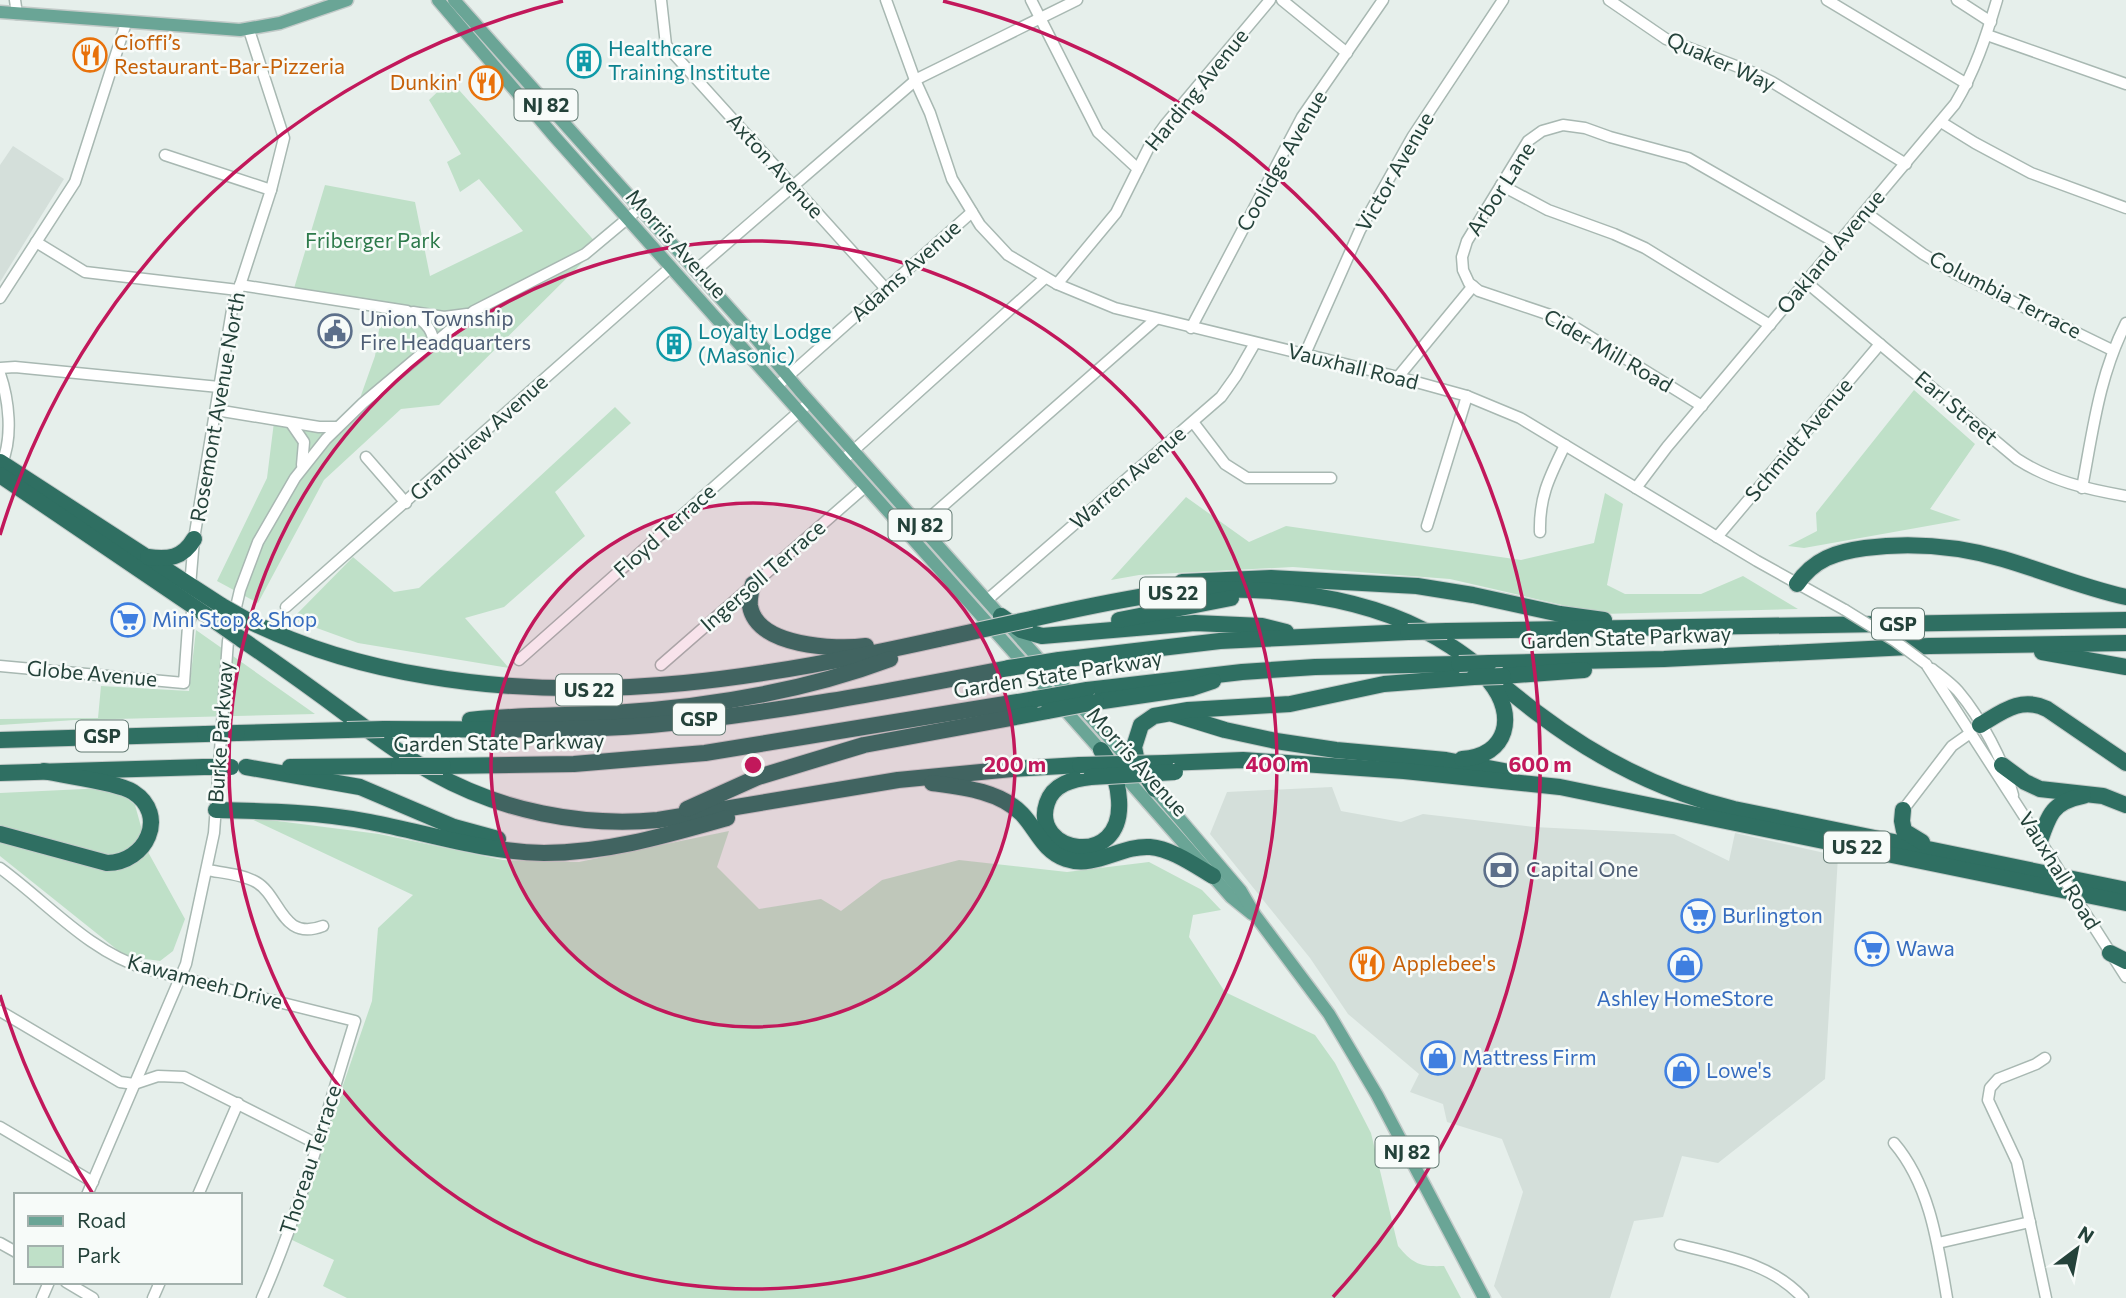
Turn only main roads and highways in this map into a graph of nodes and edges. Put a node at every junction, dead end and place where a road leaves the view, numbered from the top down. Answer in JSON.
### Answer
{"nodes":[{"id":1,"x":346,"y":0,"type":"edge"},
{"id":2,"x":438,"y":0,"type":"edge"},
{"id":3,"x":454,"y":0,"type":"edge"},
{"id":4,"x":16,"y":7,"type":"edge"},
{"id":5,"x":0,"y":12,"type":"edge"},
{"id":6,"x":1,"y":467,"type":"edge"},
{"id":7,"x":194,"y":539,"type":"road end"},
{"id":8,"x":144,"y":556,"type":"junction"},
{"id":9,"x":753,"y":584,"type":"road end"},
{"id":10,"x":1797,"y":584,"type":"road end"},
{"id":11,"x":1283,"y":593,"type":"junction"},
{"id":12,"x":2126,"y":597,"type":"edge"},
{"id":13,"x":1065,"y":611,"type":"junction"},
{"id":14,"x":1001,"y":616,"type":"junction"},
{"id":15,"x":2126,"y":620,"type":"edge"},
{"id":16,"x":1669,"y":628,"type":"junction"},
{"id":17,"x":1053,"y":636,"type":"junction"},
{"id":18,"x":1298,"y":636,"type":"junction"},
{"id":19,"x":939,"y":639,"type":"junction"},
{"id":20,"x":2126,"y":643,"type":"edge"},
{"id":21,"x":2005,"y":645,"type":"junction"},
{"id":22,"x":1453,"y":647,"type":"junction"},
{"id":23,"x":1664,"y":659,"type":"junction"},
{"id":24,"x":2126,"y":667,"type":"edge"},
{"id":25,"x":1092,"y":696,"type":"junction"},
{"id":26,"x":1164,"y":713,"type":"junction"},
{"id":27,"x":384,"y":729,"type":"junction"},
{"id":28,"x":1975,"y":729,"type":"road end"},
{"id":29,"x":0,"y":740,"type":"edge"},
{"id":30,"x":1101,"y":750,"type":"junction"},
{"id":31,"x":1446,"y":760,"type":"junction"},
{"id":32,"x":2126,"y":763,"type":"edge"},
{"id":33,"x":2002,"y":765,"type":"road end"},
{"id":34,"x":239,"y":767,"type":"junction"},
{"id":35,"x":44,"y":771,"type":"junction"},
{"id":36,"x":1085,"y":771,"type":"junction"},
{"id":37,"x":0,"y":773,"type":"edge"},
{"id":38,"x":898,"y":780,"type":"junction"},
{"id":39,"x":1560,"y":787,"type":"junction"},
{"id":40,"x":836,"y":789,"type":"junction"},
{"id":41,"x":1155,"y":789,"type":"junction"},
{"id":42,"x":2093,"y":794,"type":"junction"},
{"id":43,"x":2125,"y":805,"type":"edge"},
{"id":44,"x":216,"y":810,"type":"road end"},
{"id":45,"x":658,"y":820,"type":"junction"},
{"id":46,"x":0,"y":834,"type":"edge"},
{"id":47,"x":1857,"y":834,"type":"junction"},
{"id":48,"x":2040,"y":841,"type":"road end"},
{"id":49,"x":607,"y":848,"type":"junction"},
{"id":50,"x":1947,"y":853,"type":"junction"},
{"id":51,"x":1213,"y":876,"type":"junction"},
{"id":52,"x":2076,"y":880,"type":"junction"},
{"id":53,"x":2126,"y":882,"type":"edge"},
{"id":54,"x":2126,"y":890,"type":"edge"},
{"id":55,"x":2126,"y":903,"type":"edge"},
{"id":56,"x":1255,"y":915,"type":"junction"},
{"id":57,"x":2110,"y":953,"type":"road end"},
{"id":58,"x":2126,"y":961,"type":"edge"},
{"id":59,"x":1484,"y":1298,"type":"edge"}],
"edges":[{"from":1,"to":4,"type":"main road"},
{"from":2,"to":30,"type":"main road","name":"Morris Avenue","number":"NJ 82"},
{"from":3,"to":14,"type":"main road","name":"Morris Avenue","number":"NJ 82"},
{"from":4,"to":5,"type":"main road"},
{"from":6,"to":8,"type":"highway","number":"US 22"},
{"from":6,"to":45,"type":"highway","number":"US 22","bridge":true},
{"from":7,"to":8,"type":"highway"},
{"from":8,"to":19,"type":"highway","number":"US 22","bridge":true},
{"from":9,"to":19,"type":"highway"},
{"from":10,"to":12,"type":"highway"},
{"from":11,"to":13,"type":"highway","number":"US 22"},
{"from":11,"to":17,"type":"highway"},
{"from":11,"to":22,"type":"highway","number":"US 22"},
{"from":13,"to":16,"type":"highway"},
{"from":13,"to":19,"type":"highway","number":"US 22","bridge":true},
{"from":14,"to":17,"type":"highway"},
{"from":14,"to":41,"type":"main road","name":"Morris Avenue","number":"NJ 82"},
{"from":15,"to":16,"type":"highway","name":"Garden State Parkway","number":"GSP"},
{"from":16,"to":18,"type":"highway","name":"Garden State Parkway","number":"GSP","bridge":true},
{"from":17,"to":18,"type":"highway"},
{"from":18,"to":27,"type":"highway","name":"Garden State Parkway","number":"GSP","bridge":true},
{"from":19,"to":27,"type":"highway"},
{"from":20,"to":21,"type":"highway","name":"Garden State Parkway","number":"GSP"},
{"from":21,"to":23,"type":"highway","name":"Garden State Parkway","number":"GSP"},
{"from":21,"to":24,"type":"highway"},
{"from":22,"to":31,"type":"highway"},
{"from":22,"to":47,"type":"highway","number":"US 22"},
{"from":23,"to":25,"type":"highway","name":"Garden State Parkway","number":"GSP","bridge":true},
{"from":23,"to":26,"type":"highway","bridge":true},
{"from":25,"to":34,"type":"highway","name":"Garden State Parkway","number":"GSP","bridge":true},
{"from":25,"to":45,"type":"highway","bridge":true},
{"from":26,"to":31,"type":"highway"},
{"from":26,"to":41,"type":"highway"},
{"from":27,"to":29,"type":"highway","name":"Garden State Parkway","number":"GSP","bridge":true},
{"from":28,"to":32,"type":"highway"},
{"from":30,"to":36,"type":"highway"},
{"from":30,"to":51,"type":"main road","name":"Morris Avenue","number":"NJ 82"},
{"from":31,"to":39,"type":"highway"},
{"from":33,"to":42,"type":"highway"},
{"from":34,"to":35,"type":"highway","name":"Garden State Parkway","number":"GSP","bridge":true},
{"from":34,"to":49,"type":"highway"},
{"from":35,"to":37,"type":"highway","name":"Garden State Parkway","number":"GSP"},
{"from":35,"to":46,"type":"highway"},
{"from":36,"to":38,"type":"highway","number":"US 22"},
{"from":36,"to":39,"type":"highway","number":"US 22","bridge":true},
{"from":38,"to":40,"type":"highway","number":"US 22"},
{"from":38,"to":51,"type":"highway"},
{"from":39,"to":55,"type":"highway","number":"US 22"},
{"from":40,"to":45,"type":"highway","number":"US 22"},
{"from":40,"to":49,"type":"highway"},
{"from":41,"to":56,"type":"main road","name":"Morris Avenue","number":"NJ 82"},
{"from":42,"to":43,"type":"highway"},
{"from":42,"to":48,"type":"highway"},
{"from":44,"to":49,"type":"highway"},
{"from":47,"to":50,"type":"highway","number":"US 22"},
{"from":47,"to":50,"type":"highway"},
{"from":50,"to":52,"type":"highway","number":"US 22"},
{"from":51,"to":56,"type":"main road","name":"Morris Avenue","number":"NJ 82"},
{"from":52,"to":53,"type":"highway"},
{"from":52,"to":54,"type":"highway","number":"US 22"},
{"from":56,"to":59,"type":"main road","name":"Morris Avenue","number":"NJ 82"},
{"from":57,"to":58,"type":"highway"}]}
